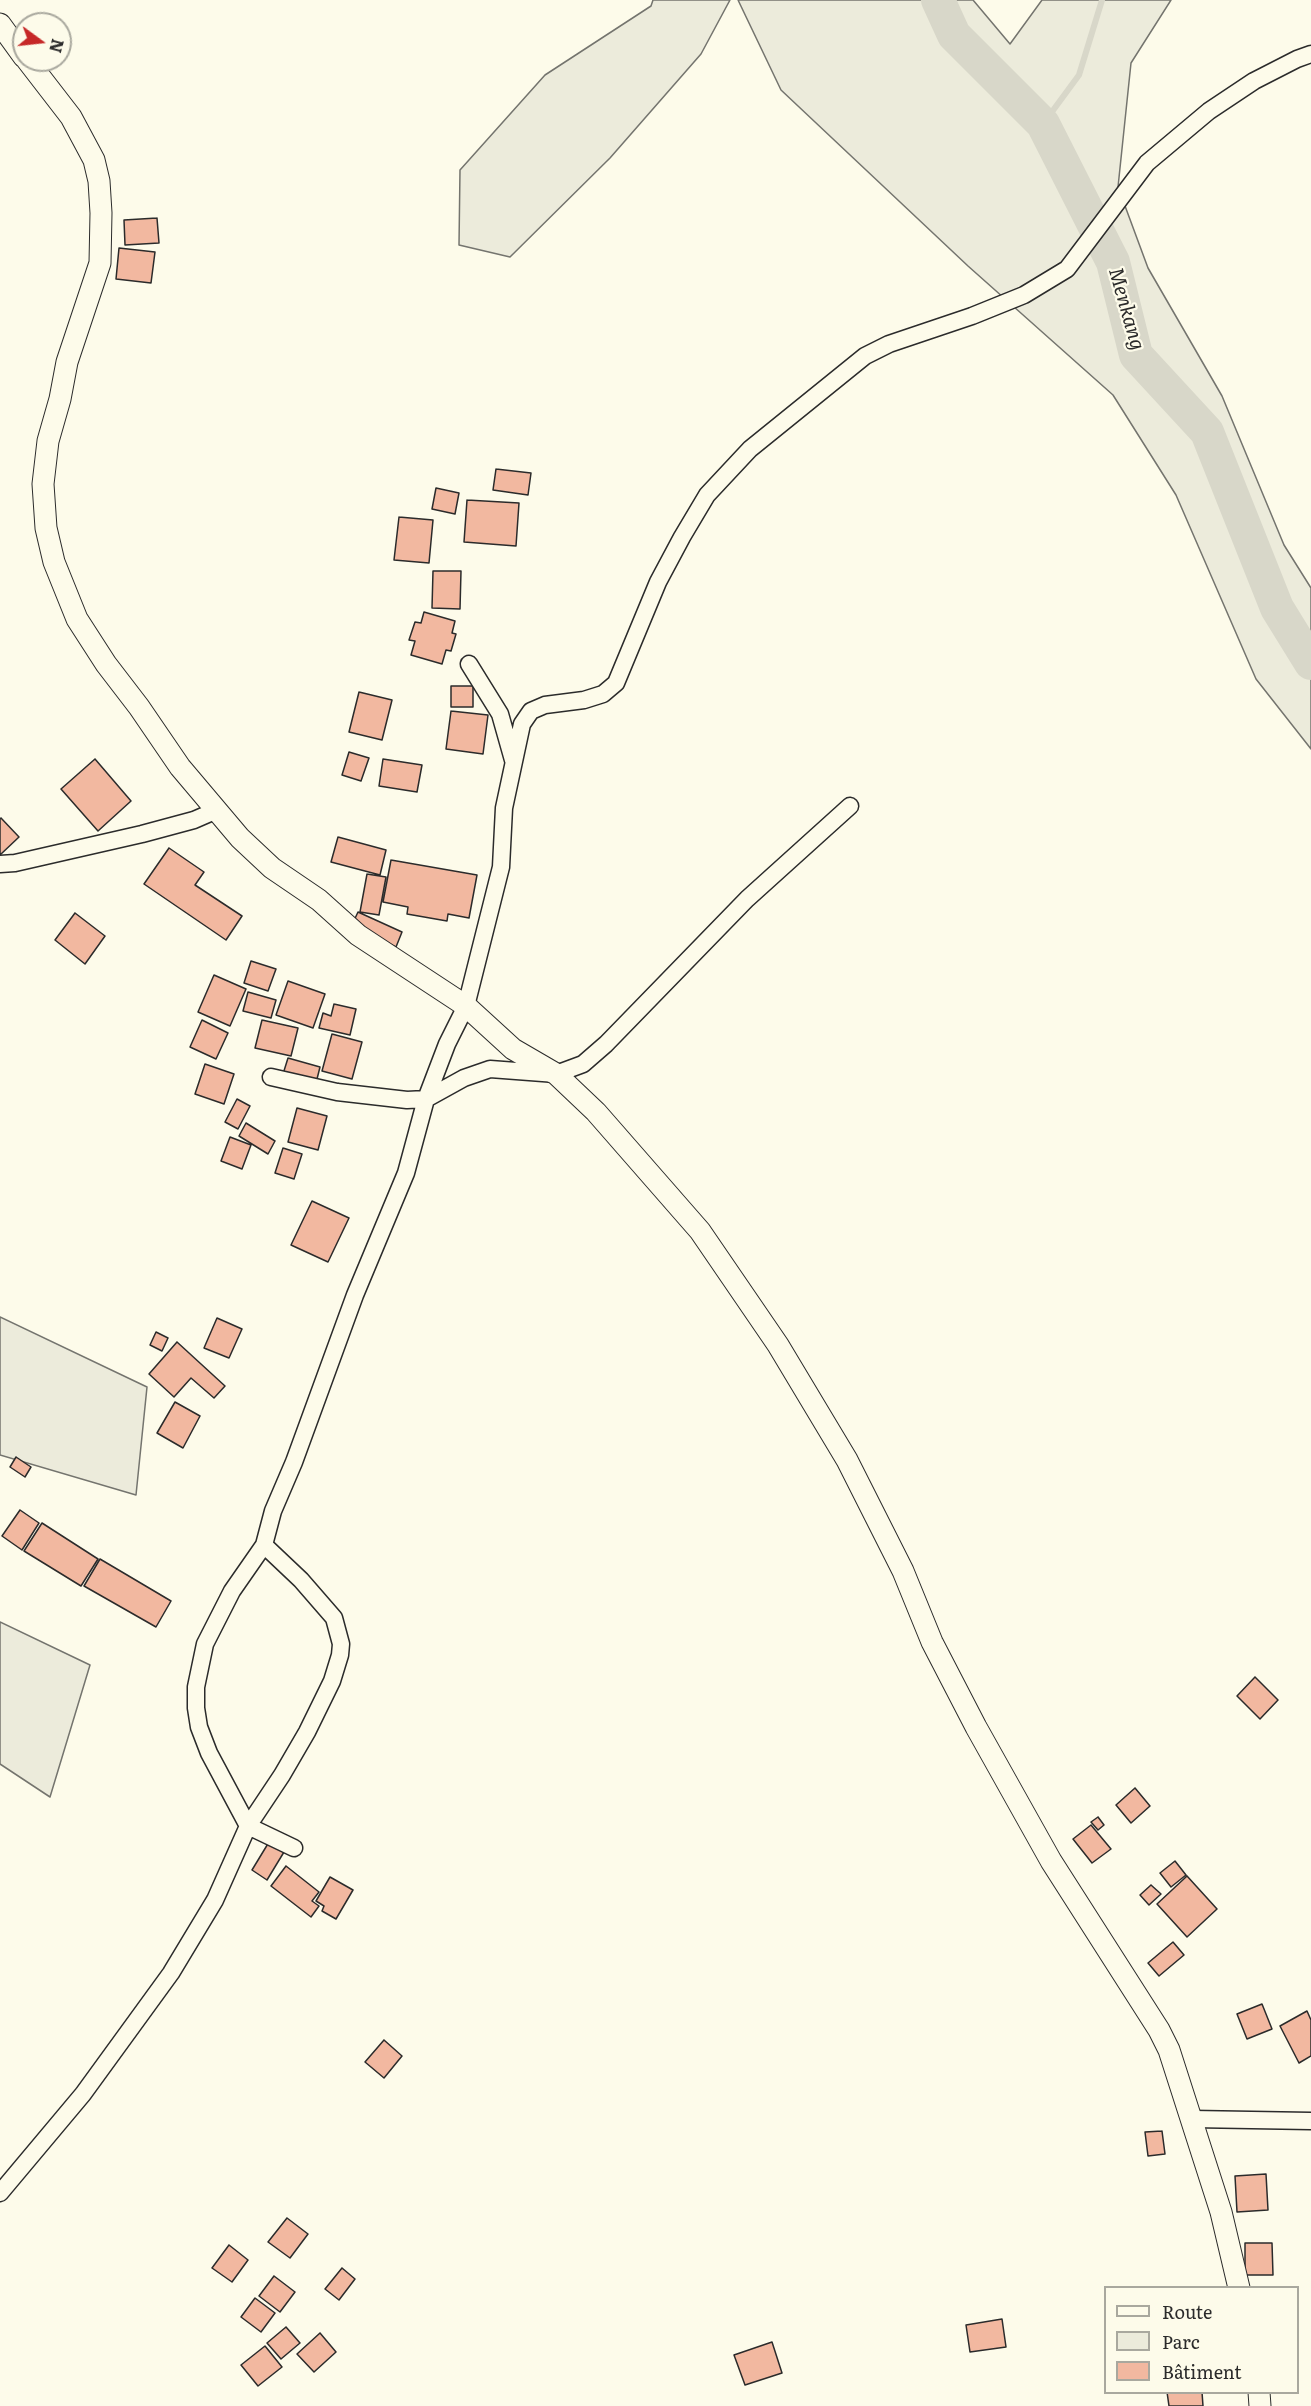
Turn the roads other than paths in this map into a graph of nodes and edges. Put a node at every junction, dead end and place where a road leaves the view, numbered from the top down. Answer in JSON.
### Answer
{"nodes":[{"id":1,"x":0,"y":24,"type":"edge"},
{"id":2,"x":12,"y":40,"type":"edge"},
{"id":3,"x":1311,"y":54,"type":"edge"},
{"id":4,"x":36,"y":72,"type":"edge"},
{"id":5,"x":469,"y":664,"type":"dead end"},
{"id":6,"x":513,"y":761,"type":"junction"},
{"id":7,"x":849,"y":806,"type":"dead end"},
{"id":8,"x":217,"y":810,"type":"junction"},
{"id":9,"x":0,"y":864,"type":"edge"},
{"id":10,"x":466,"y":1006,"type":"junction"},
{"id":11,"x":555,"y":1074,"type":"junction"},
{"id":12,"x":272,"y":1077,"type":"dead end"},
{"id":13,"x":426,"y":1099,"type":"junction"},
{"id":14,"x":264,"y":1545,"type":"junction"},
{"id":15,"x":248,"y":1826,"type":"junction"},
{"id":16,"x":294,"y":1848,"type":"dead end"},
{"id":17,"x":1192,"y":2119,"type":"junction"},
{"id":18,"x":1311,"y":2121,"type":"edge"},
{"id":19,"x":0,"y":2193,"type":"edge"},
{"id":20,"x":1239,"y":2286,"type":"edge"}],
"edges":[{"from":1,"to":2,"type":"street"},
{"from":3,"to":6,"type":"street"},
{"from":4,"to":8,"type":"street"},
{"from":5,"to":6,"type":"street"},
{"from":6,"to":10,"type":"street"},
{"from":7,"to":11,"type":"street"},
{"from":8,"to":9,"type":"street"},
{"from":8,"to":10,"type":"street"},
{"from":10,"to":11,"type":"street"},
{"from":10,"to":13,"type":"street"},
{"from":11,"to":13,"type":"street"},
{"from":11,"to":17,"type":"street"},
{"from":12,"to":13,"type":"street"},
{"from":13,"to":14,"type":"street"},
{"from":14,"to":15,"type":"street"},
{"from":14,"to":15,"type":"street"},
{"from":15,"to":16,"type":"street"},
{"from":15,"to":19,"type":"street"},
{"from":17,"to":18,"type":"street"},
{"from":17,"to":20,"type":"street"}]}
